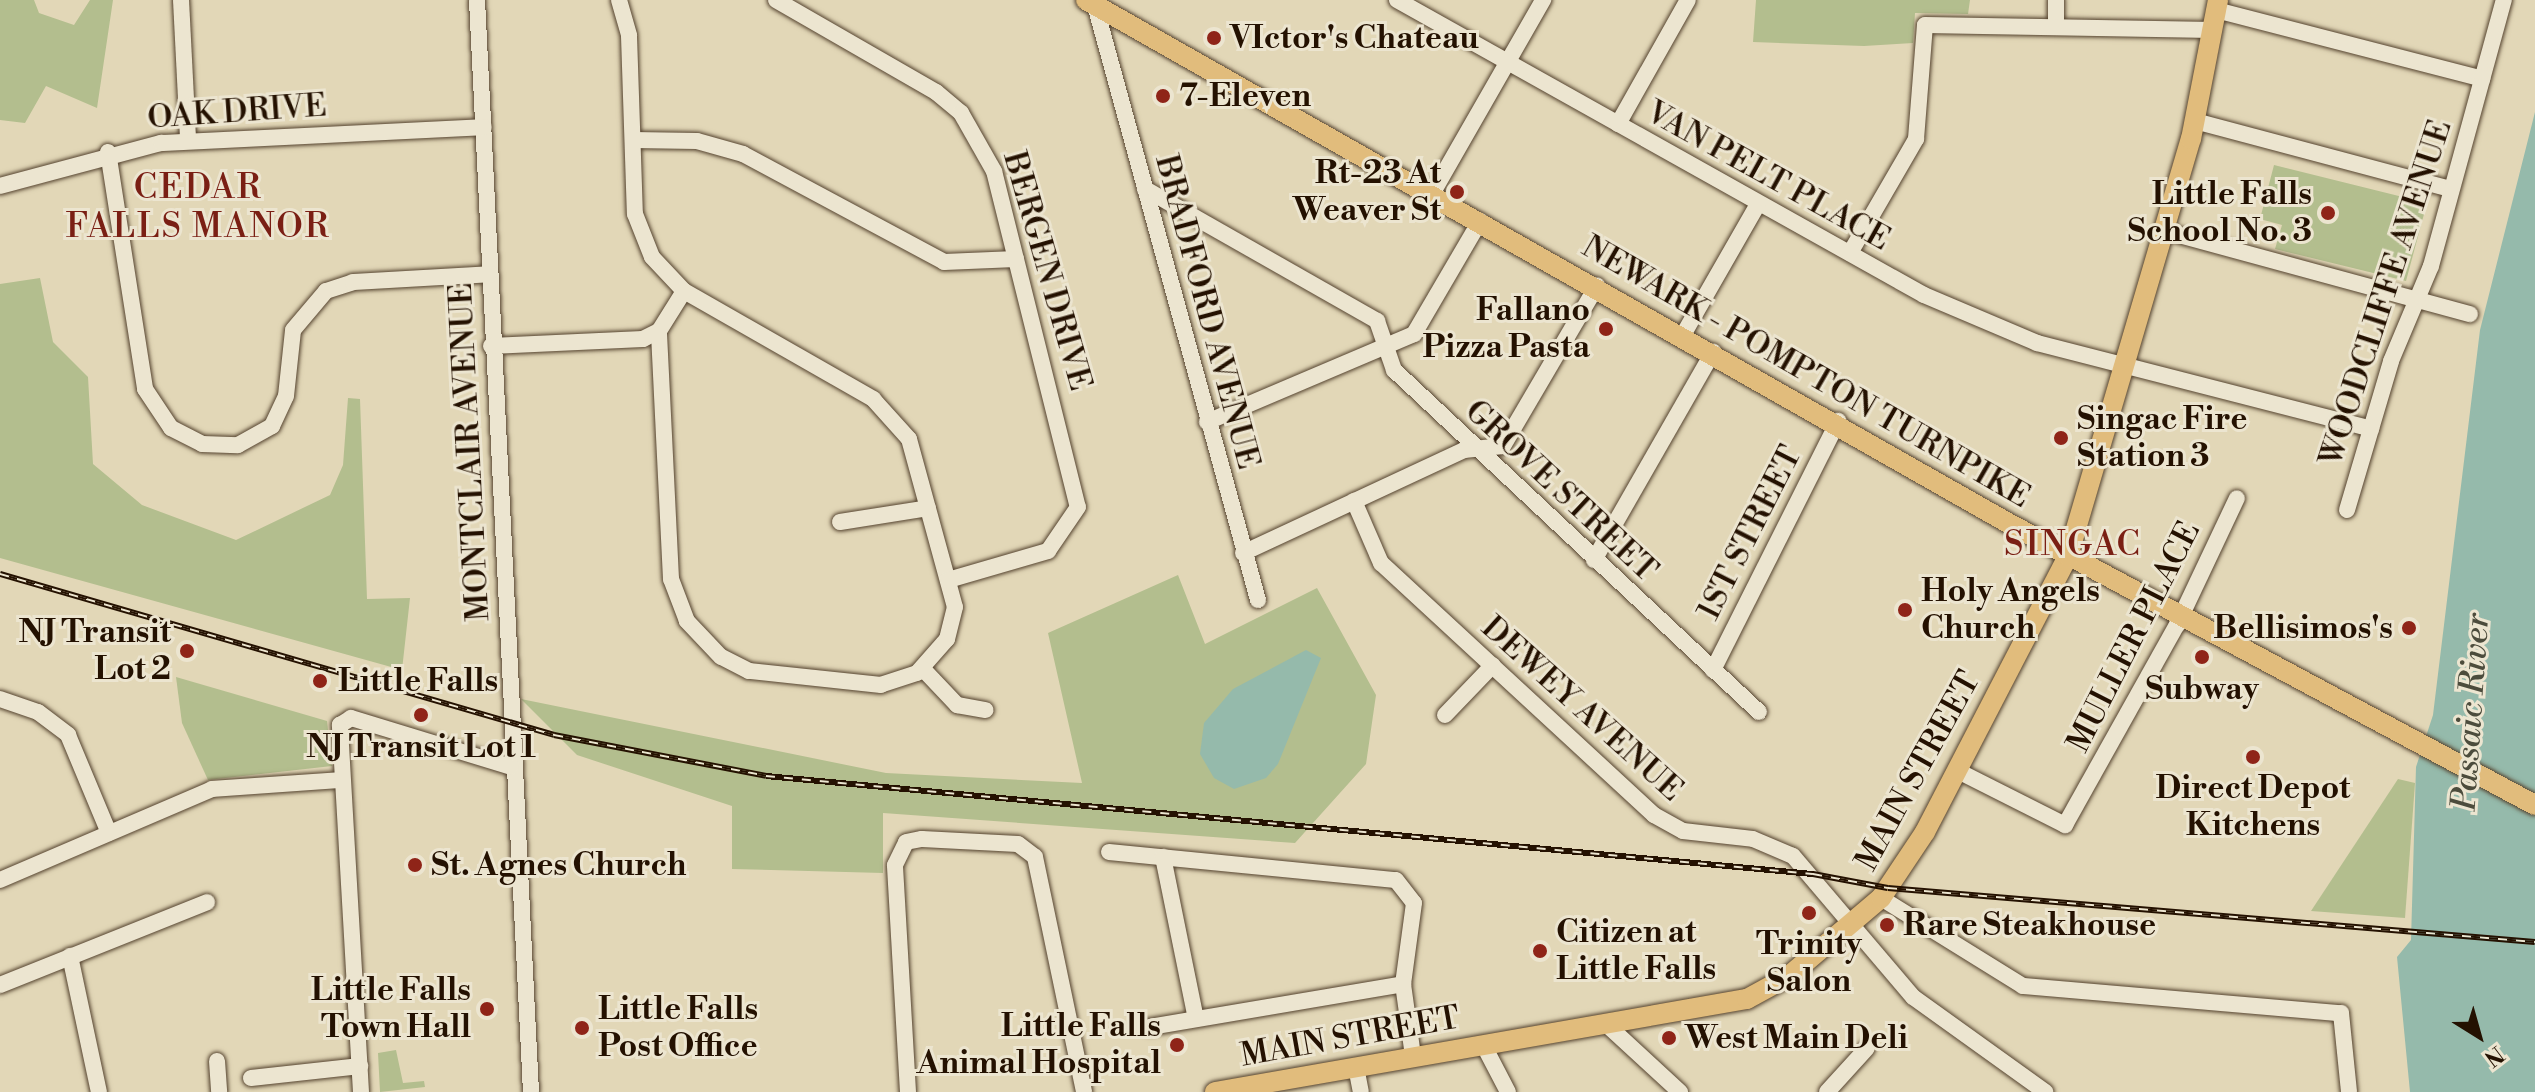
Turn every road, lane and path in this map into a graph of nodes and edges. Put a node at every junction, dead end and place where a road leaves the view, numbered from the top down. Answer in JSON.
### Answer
{"nodes":[{"id":1,"x":181,"y":0,"type":"edge"},
{"id":2,"x":477,"y":0,"type":"edge"},
{"id":3,"x":619,"y":0,"type":"edge"},
{"id":4,"x":776,"y":0,"type":"edge"},
{"id":5,"x":1397,"y":0,"type":"edge"},
{"id":6,"x":1543,"y":0,"type":"edge"},
{"id":7,"x":1688,"y":0,"type":"edge"},
{"id":8,"x":2056,"y":0,"type":"edge"},
{"id":9,"x":2504,"y":0,"type":"edge"},
{"id":10,"x":1091,"y":3,"type":"edge"},
{"id":11,"x":2216,"y":13,"type":"edge"},
{"id":12,"x":2056,"y":26,"type":"junction"},
{"id":13,"x":1508,"y":62,"type":"junction"},
{"id":14,"x":2482,"y":79,"type":"junction"},
{"id":15,"x":2195,"y":121,"type":"junction"},
{"id":16,"x":1618,"y":124,"type":"junction"},
{"id":17,"x":484,"y":127,"type":"junction"},
{"id":18,"x":188,"y":140,"type":"junction"},
{"id":19,"x":633,"y":140,"type":"junction"},
{"id":20,"x":108,"y":152,"type":"junction"},
{"id":21,"x":0,"y":186,"type":"edge"},
{"id":22,"x":1145,"y":189,"type":"junction"},
{"id":23,"x":2451,"y":189,"type":"junction"},
{"id":24,"x":1432,"y":194,"type":"junction"},
{"id":25,"x":1758,"y":204,"type":"junction"},
{"id":26,"x":1480,"y":221,"type":"junction"},
{"id":27,"x":2164,"y":231,"type":"junction"},
{"id":28,"x":1850,"y":253,"type":"junction"},
{"id":29,"x":1016,"y":259,"type":"junction"},
{"id":30,"x":490,"y":274,"type":"junction"},
{"id":31,"x":1597,"y":286,"type":"junction"},
{"id":32,"x":684,"y":291,"type":"junction"},
{"id":33,"x":2419,"y":298,"type":"junction"},
{"id":34,"x":2470,"y":314,"type":"dead end"},
{"id":35,"x":659,"y":331,"type":"junction"},
{"id":36,"x":1683,"y":335,"type":"junction"},
{"id":37,"x":1387,"y":343,"type":"junction"},
{"id":38,"x":491,"y":346,"type":"junction"},
{"id":39,"x":1713,"y":352,"type":"junction"},
{"id":40,"x":2127,"y":365,"type":"junction"},
{"id":41,"x":1838,"y":421,"type":"junction"},
{"id":42,"x":1207,"y":422,"type":"junction"},
{"id":43,"x":2371,"y":429,"type":"junction"},
{"id":44,"x":1473,"y":447,"type":"junction"},
{"id":45,"x":2237,"y":498,"type":"dead end"},
{"id":46,"x":1354,"y":501,"type":"junction"},
{"id":47,"x":928,"y":508,"type":"junction"},
{"id":48,"x":2347,"y":510,"type":"dead end"},
{"id":49,"x":840,"y":522,"type":"dead end"},
{"id":50,"x":1243,"y":553,"type":"junction"},
{"id":51,"x":2068,"y":556,"type":"junction"},
{"id":52,"x":1594,"y":560,"type":"junction"},
{"id":53,"x":948,"y":580,"type":"junction"},
{"id":54,"x":1258,"y":600,"type":"dead end"},
{"id":55,"x":2181,"y":613,"type":"junction"},
{"id":56,"x":1493,"y":665,"type":"junction"},
{"id":57,"x":923,"y":669,"type":"junction"},
{"id":58,"x":1713,"y":670,"type":"junction"},
{"id":59,"x":0,"y":699,"type":"edge"},
{"id":60,"x":986,"y":710,"type":"dead end"},
{"id":61,"x":1759,"y":712,"type":"dead end"},
{"id":62,"x":1445,"y":715,"type":"dead end"},
{"id":63,"x":511,"y":767,"type":"junction"},
{"id":64,"x":1958,"y":771,"type":"junction"},
{"id":65,"x":342,"y":780,"type":"junction"},
{"id":66,"x":2535,"y":805,"type":"edge"},
{"id":67,"x":109,"y":833,"type":"junction"},
{"id":68,"x":1109,"y":852,"type":"dead end"},
{"id":69,"x":1163,"y":857,"type":"junction"},
{"id":70,"x":0,"y":880,"type":"edge"},
{"id":71,"x":1881,"y":898,"type":"junction"},
{"id":72,"x":207,"y":902,"type":"dead end"},
{"id":73,"x":1852,"y":924,"type":"junction"},
{"id":74,"x":70,"y":956,"type":"junction"},
{"id":75,"x":1403,"y":984,"type":"junction"},
{"id":76,"x":0,"y":985,"type":"edge"},
{"id":77,"x":1196,"y":1019,"type":"junction"},
{"id":78,"x":1605,"y":1023,"type":"junction"},
{"id":79,"x":1150,"y":1027,"type":"dead end"},
{"id":80,"x":1483,"y":1044,"type":"junction"},
{"id":81,"x":1867,"y":1048,"type":"dead end"},
{"id":82,"x":1413,"y":1056,"type":"junction"},
{"id":83,"x":217,"y":1061,"type":"dead end"},
{"id":84,"x":1488,"y":1065,"type":"junction"},
{"id":85,"x":360,"y":1066,"type":"junction"},
{"id":86,"x":1356,"y":1067,"type":"junction"},
{"id":87,"x":251,"y":1078,"type":"dead end"},
{"id":88,"x":1833,"y":1090,"type":"edge"},
{"id":89,"x":1222,"y":1091,"type":"edge"},
{"id":90,"x":99,"y":1092,"type":"edge"},
{"id":91,"x":219,"y":1092,"type":"edge"},
{"id":92,"x":361,"y":1092,"type":"edge"},
{"id":93,"x":531,"y":1092,"type":"edge"},
{"id":94,"x":908,"y":1092,"type":"edge"},
{"id":95,"x":1084,"y":1092,"type":"edge"},
{"id":96,"x":1361,"y":1092,"type":"edge"},
{"id":97,"x":1493,"y":1092,"type":"edge"},
{"id":98,"x":1508,"y":1092,"type":"edge"},
{"id":99,"x":1680,"y":1092,"type":"edge"},
{"id":100,"x":2045,"y":1092,"type":"edge"},
{"id":101,"x":2349,"y":1092,"type":"edge"}],
"edges":[{"from":1,"to":18,"type":"street"},
{"from":2,"to":17,"type":"street","name":"MONTCLAIR AVENUE"},
{"from":3,"to":19,"type":"street"},
{"from":4,"to":29,"type":"street","name":"BERGEN DRIVE"},
{"from":5,"to":13,"type":"street","name":"VAN PELT PLACE"},
{"from":6,"to":13,"type":"street"},
{"from":7,"to":16,"type":"street"},
{"from":8,"to":12,"type":"street"},
{"from":9,"to":14,"type":"street","name":"WOODCLIFFE AVENUE"},
{"from":10,"to":22,"type":"street","name":"BRADFORD AVENUE"},
{"from":10,"to":24,"type":"main road","name":"NEWARK - POMPTON TURNPIKE"},
{"from":11,"to":12,"type":"street"},
{"from":11,"to":14,"type":"street"},
{"from":11,"to":15,"type":"main road","name":"MAIN STREET"},
{"from":12,"to":28,"type":"street"},
{"from":13,"to":16,"type":"street","name":"VAN PELT PLACE"},
{"from":13,"to":24,"type":"street"},
{"from":14,"to":23,"type":"street","name":"WOODCLIFFE AVENUE"},
{"from":15,"to":23,"type":"street"},
{"from":15,"to":27,"type":"main road","name":"MAIN STREET"},
{"from":16,"to":25,"type":"street","name":"VAN PELT PLACE"},
{"from":17,"to":18,"type":"street","name":"OAK DRIVE"},
{"from":17,"to":30,"type":"street","name":"MONTCLAIR AVENUE"},
{"from":18,"to":20,"type":"street","name":"OAK DRIVE"},
{"from":19,"to":29,"type":"street"},
{"from":19,"to":32,"type":"street"},
{"from":20,"to":21,"type":"street","name":"OAK DRIVE"},
{"from":20,"to":30,"type":"street"},
{"from":22,"to":37,"type":"street","name":"GROVE STREET"},
{"from":22,"to":42,"type":"street","name":"BRADFORD AVENUE"},
{"from":23,"to":33,"type":"street","name":"WOODCLIFFE AVENUE"},
{"from":24,"to":26,"type":"main road","name":"NEWARK - POMPTON TURNPIKE"},
{"from":25,"to":28,"type":"street","name":"VAN PELT PLACE"},
{"from":25,"to":36,"type":"street"},
{"from":26,"to":31,"type":"main road","name":"NEWARK - POMPTON TURNPIKE"},
{"from":26,"to":37,"type":"street"},
{"from":27,"to":33,"type":"street"},
{"from":27,"to":40,"type":"main road","name":"MAIN STREET"},
{"from":28,"to":40,"type":"street","name":"VAN PELT PLACE"},
{"from":29,"to":53,"type":"street","name":"BERGEN DRIVE"},
{"from":30,"to":38,"type":"street","name":"MONTCLAIR AVENUE"},
{"from":31,"to":36,"type":"main road","name":"NEWARK - POMPTON TURNPIKE"},
{"from":31,"to":44,"type":"street"},
{"from":32,"to":35,"type":"street"},
{"from":32,"to":47,"type":"street"},
{"from":33,"to":34,"type":"street"},
{"from":33,"to":43,"type":"street","name":"WOODCLIFFE AVENUE"},
{"from":35,"to":38,"type":"street"},
{"from":35,"to":57,"type":"street"},
{"from":36,"to":39,"type":"main road","name":"NEWARK - POMPTON TURNPIKE"},
{"from":37,"to":42,"type":"street"},
{"from":37,"to":44,"type":"street","name":"GROVE STREET"},
{"from":38,"to":63,"type":"street","name":"MONTCLAIR AVENUE"},
{"from":39,"to":41,"type":"main road","name":"NEWARK - POMPTON TURNPIKE"},
{"from":39,"to":52,"type":"street"},
{"from":40,"to":43,"type":"street","name":"VAN PELT PLACE"},
{"from":40,"to":51,"type":"main road","name":"MAIN STREET"},
{"from":41,"to":51,"type":"main road","name":"NEWARK - POMPTON TURNPIKE"},
{"from":41,"to":58,"type":"street","name":"1ST STREET"},
{"from":42,"to":50,"type":"street","name":"BRADFORD AVENUE"},
{"from":43,"to":48,"type":"street","name":"WOODCLIFFE AVENUE"},
{"from":44,"to":46,"type":"street"},
{"from":44,"to":52,"type":"street","name":"GROVE STREET"},
{"from":45,"to":55,"type":"street","name":"MULLER PLACE"},
{"from":46,"to":50,"type":"street"},
{"from":46,"to":56,"type":"street","name":"DEWEY AVENUE"},
{"from":47,"to":49,"type":"street"},
{"from":47,"to":53,"type":"street"},
{"from":50,"to":54,"type":"street","name":"BRADFORD AVENUE"},
{"from":51,"to":55,"type":"main road","name":"NEWARK - POMPTON TURNPIKE"},
{"from":51,"to":64,"type":"main road","name":"MAIN STREET"},
{"from":52,"to":58,"type":"street","name":"GROVE STREET"},
{"from":53,"to":57,"type":"street"},
{"from":55,"to":64,"type":"street","name":"MULLER PLACE"},
{"from":55,"to":66,"type":"main road","name":"NEWARK - POMPTON TURNPIKE"},
{"from":56,"to":62,"type":"street"},
{"from":56,"to":73,"type":"street","name":"DEWEY AVENUE"},
{"from":57,"to":60,"type":"street"},
{"from":58,"to":61,"type":"street","name":"GROVE STREET"},
{"from":59,"to":67,"type":"street"},
{"from":63,"to":65,"type":"street"},
{"from":63,"to":93,"type":"street","name":"MONTCLAIR AVENUE"},
{"from":64,"to":71,"type":"main road","name":"MAIN STREET"},
{"from":65,"to":67,"type":"street"},
{"from":65,"to":85,"type":"street"},
{"from":67,"to":70,"type":"street"},
{"from":68,"to":69,"type":"street"},
{"from":69,"to":75,"type":"street"},
{"from":69,"to":77,"type":"street"},
{"from":71,"to":73,"type":"main road","name":"MAIN STREET"},
{"from":71,"to":101,"type":"street"},
{"from":72,"to":74,"type":"street"},
{"from":73,"to":78,"type":"main road","name":"MAIN STREET"},
{"from":73,"to":100,"type":"street","name":"DEWEY AVENUE"},
{"from":74,"to":76,"type":"street"},
{"from":74,"to":90,"type":"street"},
{"from":75,"to":77,"type":"street"},
{"from":75,"to":82,"type":"street"},
{"from":77,"to":79,"type":"street"},
{"from":78,"to":80,"type":"main road","name":"MAIN STREET"},
{"from":78,"to":99,"type":"street"},
{"from":80,"to":82,"type":"main road","name":"MAIN STREET"},
{"from":80,"to":84,"type":"street"},
{"from":81,"to":88,"type":"street"},
{"from":82,"to":86,"type":"main road","name":"MAIN STREET"},
{"from":83,"to":91,"type":"street"},
{"from":84,"to":97,"type":"street"},
{"from":84,"to":98,"type":"street"},
{"from":85,"to":87,"type":"street"},
{"from":85,"to":92,"type":"street"},
{"from":86,"to":89,"type":"main road","name":"MAIN STREET"},
{"from":86,"to":96,"type":"street"},
{"from":94,"to":95,"type":"street"}]}
